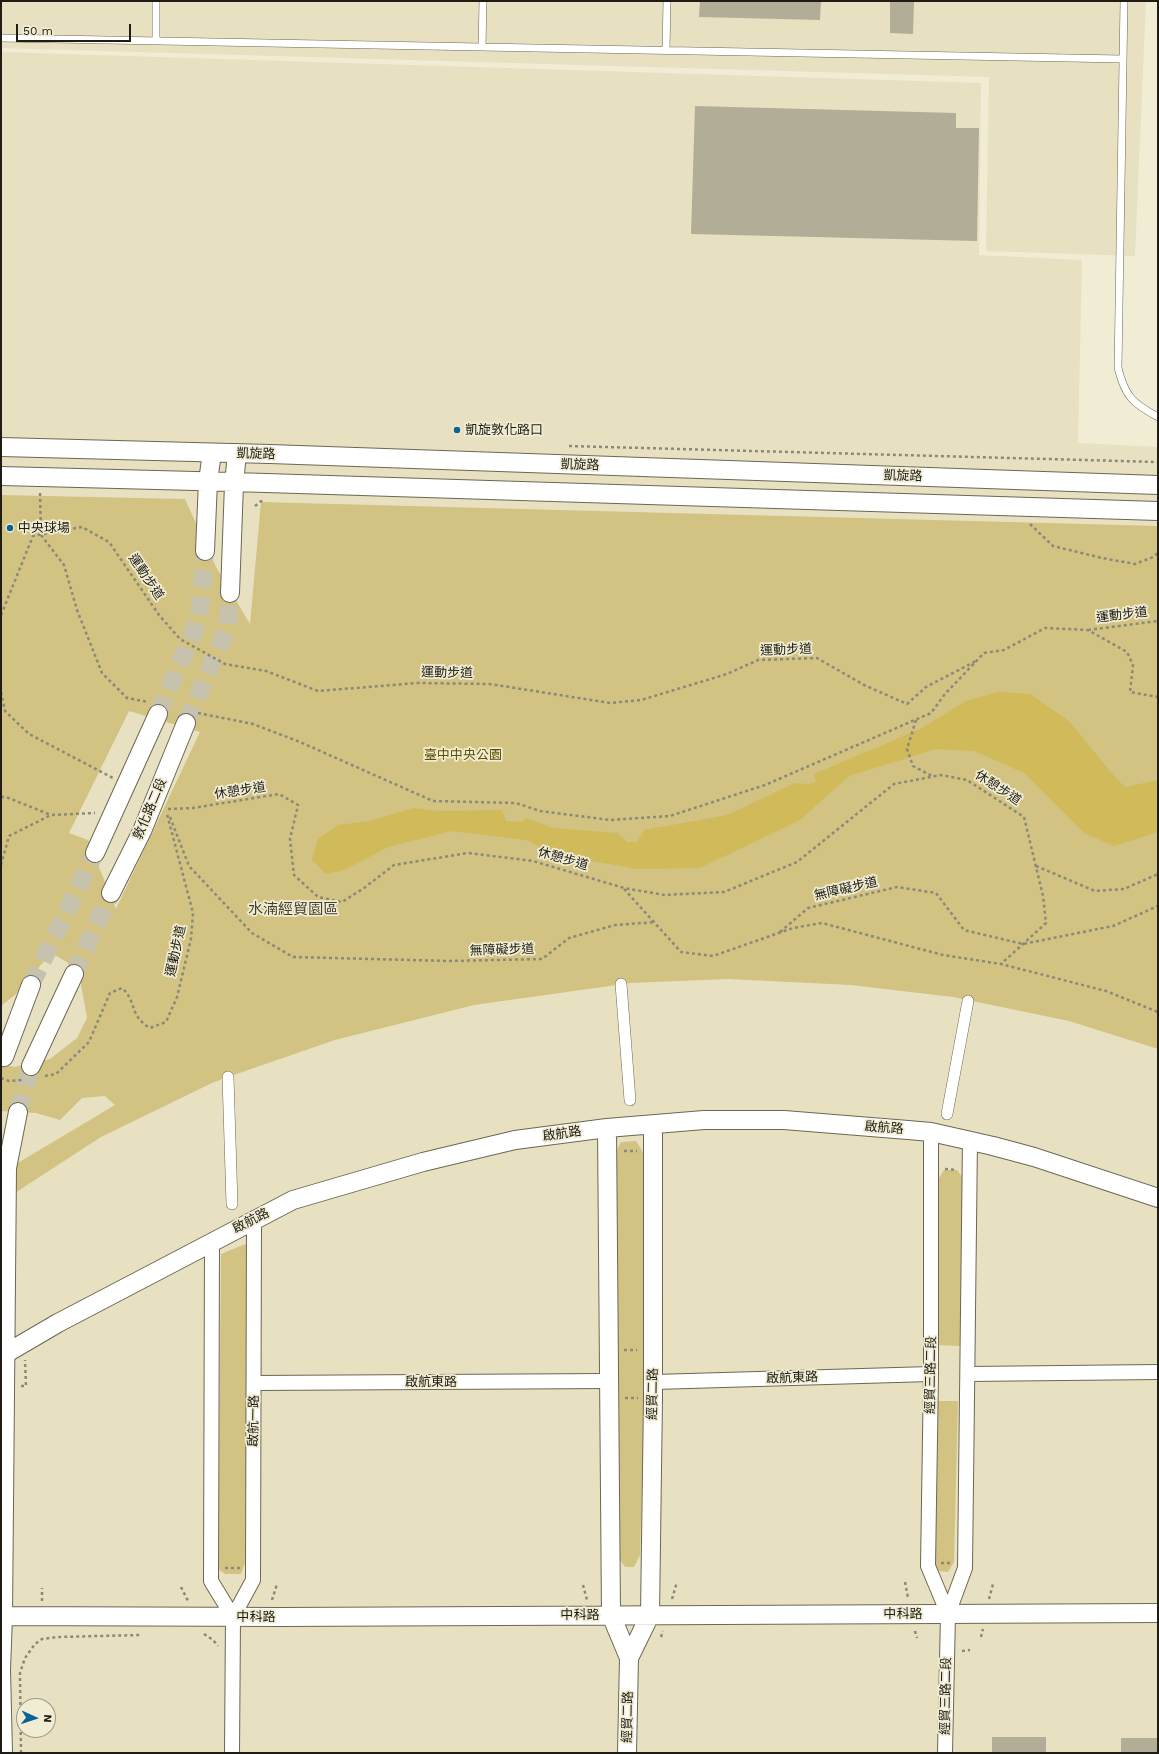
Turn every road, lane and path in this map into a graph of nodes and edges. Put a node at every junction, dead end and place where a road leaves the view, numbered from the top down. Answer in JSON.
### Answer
{"nodes":[{"id":1,"x":156,"y":1,"type":"edge"},
{"id":2,"x":483,"y":1,"type":"edge"},
{"id":3,"x":667,"y":1,"type":"edge"},
{"id":4,"x":1124,"y":1,"type":"edge"},
{"id":5,"x":1,"y":38,"type":"edge"},
{"id":6,"x":156,"y":41,"type":"junction"},
{"id":7,"x":482,"y":47,"type":"junction"},
{"id":8,"x":666,"y":50,"type":"junction"},
{"id":9,"x":1122,"y":59,"type":"junction"},
{"id":10,"x":1158,"y":417,"type":"edge"},
{"id":11,"x":567,"y":446,"type":"dead end"},
{"id":12,"x":1,"y":447,"type":"edge"},
{"id":13,"x":212,"y":453,"type":"junction"},
{"id":14,"x":237,"y":453,"type":"junction"},
{"id":15,"x":1158,"y":462,"type":"edge"},
{"id":16,"x":1,"y":476,"type":"edge"},
{"id":17,"x":39,"y":477,"type":"junction"},
{"id":18,"x":208,"y":481,"type":"junction"},
{"id":19,"x":234,"y":482,"type":"junction"},
{"id":20,"x":1158,"y":485,"type":"edge"},
{"id":21,"x":1158,"y":511,"type":"edge"},
{"id":22,"x":1030,"y":524,"type":"dead end"},
{"id":23,"x":41,"y":535,"type":"junction"},
{"id":24,"x":205,"y":551,"type":"tunnel mouth"},
{"id":25,"x":1158,"y":553,"type":"edge"},
{"id":26,"x":230,"y":593,"type":"tunnel mouth"},
{"id":27,"x":1,"y":615,"type":"edge"},
{"id":28,"x":1158,"y":621,"type":"edge"},
{"id":29,"x":1088,"y":630,"type":"junction"},
{"id":30,"x":978,"y":660,"type":"junction"},
{"id":31,"x":1,"y":692,"type":"edge"},
{"id":32,"x":1158,"y":698,"type":"edge"},
{"id":33,"x":154,"y":708,"type":"joint"},
{"id":34,"x":190,"y":717,"type":"joint"},
{"id":35,"x":916,"y":719,"type":"junction"},
{"id":36,"x":933,"y":777,"type":"junction"},
{"id":37,"x":126,"y":785,"type":"junction"},
{"id":38,"x":1,"y":797,"type":"edge"},
{"id":39,"x":166,"y":810,"type":"junction"},
{"id":40,"x":114,"y":812,"type":"junction"},
{"id":41,"x":51,"y":815,"type":"junction"},
{"id":42,"x":94,"y":853,"type":"tunnel mouth"},
{"id":43,"x":1,"y":865,"type":"edge"},
{"id":44,"x":1036,"y":865,"type":"junction"},
{"id":45,"x":1158,"y":874,"type":"edge"},
{"id":46,"x":624,"y":888,"type":"junction"},
{"id":47,"x":111,"y":893,"type":"tunnel mouth"},
{"id":48,"x":1158,"y":906,"type":"edge"},
{"id":49,"x":656,"y":922,"type":"junction"},
{"id":50,"x":778,"y":934,"type":"junction"},
{"id":51,"x":1024,"y":944,"type":"junction"},
{"id":52,"x":1001,"y":964,"type":"junction"},
{"id":53,"x":74,"y":974,"type":"tunnel mouth"},
{"id":54,"x":621,"y":984,"type":"dead end"},
{"id":55,"x":31,"y":985,"type":"tunnel mouth"},
{"id":56,"x":968,"y":1000,"type":"dead end"},
{"id":57,"x":1158,"y":1012,"type":"edge"},
{"id":58,"x":4,"y":1057,"type":"dead end"},
{"id":59,"x":32,"y":1074,"type":"junction"},
{"id":60,"x":228,"y":1077,"type":"dead end"},
{"id":61,"x":1,"y":1078,"type":"edge"},
{"id":62,"x":630,"y":1100,"type":"dead end"},
{"id":63,"x":18,"y":1112,"type":"tunnel mouth"},
{"id":64,"x":947,"y":1114,"type":"dead end"},
{"id":65,"x":653,"y":1126,"type":"junction"},
{"id":66,"x":608,"y":1128,"type":"junction"},
{"id":67,"x":932,"y":1132,"type":"junction"},
{"id":68,"x":970,"y":1140,"type":"junction"},
{"id":69,"x":622,"y":1151,"type":"dead end"},
{"id":70,"x":639,"y":1151,"type":"dead end"},
{"id":71,"x":938,"y":1169,"type":"dead end"},
{"id":72,"x":959,"y":1170,"type":"dead end"},
{"id":73,"x":1158,"y":1198,"type":"edge"},
{"id":74,"x":232,"y":1204,"type":"dead end"},
{"id":75,"x":254,"y":1220,"type":"junction"},
{"id":76,"x":212,"y":1242,"type":"junction"},
{"id":77,"x":624,"y":1350,"type":"dead end"},
{"id":78,"x":639,"y":1350,"type":"dead end"},
{"id":79,"x":3,"y":1353,"type":"edge"},
{"id":80,"x":1158,"y":1372,"type":"edge"},
{"id":81,"x":931,"y":1374,"type":"junction"},
{"id":82,"x":968,"y":1374,"type":"junction"},
{"id":83,"x":608,"y":1381,"type":"junction"},
{"id":84,"x":654,"y":1382,"type":"junction"},
{"id":85,"x":255,"y":1383,"type":"junction"},
{"id":86,"x":621,"y":1398,"type":"dead end"},
{"id":87,"x":640,"y":1398,"type":"dead end"},
{"id":88,"x":928,"y":1563,"type":"junction"},
{"id":89,"x":965,"y":1564,"type":"junction"},
{"id":90,"x":211,"y":1567,"type":"junction"},
{"id":91,"x":253,"y":1569,"type":"junction"},
{"id":92,"x":1158,"y":1613,"type":"edge"},
{"id":93,"x":948,"y":1614,"type":"junction"},
{"id":94,"x":611,"y":1615,"type":"junction"},
{"id":95,"x":650,"y":1615,"type":"junction"},
{"id":96,"x":2,"y":1616,"type":"edge"},
{"id":97,"x":233,"y":1617,"type":"junction"},
{"id":98,"x":196,"y":1633,"type":"dead end"},
{"id":99,"x":142,"y":1635,"type":"dead end"},
{"id":100,"x":219,"y":1647,"type":"dead end"},
{"id":101,"x":629,"y":1658,"type":"junction"},
{"id":102,"x":3,"y":1753,"type":"edge"},
{"id":103,"x":21,"y":1753,"type":"edge"},
{"id":104,"x":232,"y":1753,"type":"edge"},
{"id":105,"x":627,"y":1753,"type":"edge"},
{"id":106,"x":945,"y":1753,"type":"edge"}],
"edges":[{"from":1,"to":6,"type":"lane"},
{"from":2,"to":7,"type":"lane"},
{"from":3,"to":8,"type":"lane"},
{"from":4,"to":9,"type":"lane"},
{"from":5,"to":6,"type":"lane"},
{"from":6,"to":7,"type":"lane"},
{"from":7,"to":8,"type":"lane"},
{"from":8,"to":9,"type":"lane"},
{"from":9,"to":10,"type":"lane"},
{"from":11,"to":15,"type":"path"},
{"from":12,"to":13,"type":"street","name":"凱旋路"},
{"from":13,"to":14,"type":"street","name":"凱旋路"},
{"from":13,"to":18,"type":"street"},
{"from":14,"to":19,"type":"street"},
{"from":14,"to":20,"type":"street","name":"凱旋路"},
{"from":16,"to":17,"type":"street"},
{"from":17,"to":18,"type":"street"},
{"from":17,"to":23,"type":"path"},
{"from":18,"to":19,"type":"street"},
{"from":18,"to":24,"type":"street"},
{"from":19,"to":21,"type":"street"},
{"from":19,"to":26,"type":"street"},
{"from":22,"to":25,"type":"path"},
{"from":23,"to":27,"type":"path"},
{"from":23,"to":30,"type":"path","name":"運動步道"},
{"from":23,"to":33,"type":"path"},
{"from":28,"to":29,"type":"path","name":"運動步道"},
{"from":29,"to":30,"type":"path"},
{"from":29,"to":32,"type":"path"},
{"from":30,"to":35,"type":"path"},
{"from":31,"to":37,"type":"path"},
{"from":33,"to":37,"type":"street"},
{"from":34,"to":35,"type":"path"},
{"from":34,"to":47,"type":"street","name":"敦化路二段"},
{"from":35,"to":36,"type":"path","name":"休憩步道"},
{"from":36,"to":44,"type":"path","name":"休憩步道"},
{"from":36,"to":46,"type":"path"},
{"from":37,"to":40,"type":"street"},
{"from":38,"to":41,"type":"path"},
{"from":39,"to":46,"type":"path","name":"休憩步道"},
{"from":39,"to":49,"type":"path","name":"無障礙步道"},
{"from":39,"to":59,"type":"path","name":"運動步道"},
{"from":40,"to":41,"type":"path"},
{"from":40,"to":42,"type":"street"},
{"from":41,"to":43,"type":"path"},
{"from":44,"to":45,"type":"path"},
{"from":44,"to":51,"type":"path","name":"休憩步道"},
{"from":46,"to":49,"type":"path"},
{"from":48,"to":51,"type":"path","name":"無障礙步道"},
{"from":49,"to":50,"type":"path","name":"無障礙步道"},
{"from":50,"to":51,"type":"path","name":"無障礙步道"},
{"from":50,"to":52,"type":"path"},
{"from":51,"to":52,"type":"path","name":"休憩步道"},
{"from":52,"to":57,"type":"path"},
{"from":53,"to":59,"type":"street"},
{"from":54,"to":62,"type":"street"},
{"from":55,"to":58,"type":"street"},
{"from":56,"to":64,"type":"street"},
{"from":59,"to":61,"type":"path","name":"運動步道"},
{"from":60,"to":74,"type":"street"},
{"from":63,"to":79,"type":"street"},
{"from":65,"to":66,"type":"street","name":"啟航路"},
{"from":65,"to":67,"type":"street","name":"啟航路"},
{"from":65,"to":84,"type":"street","name":"經貿二路"},
{"from":66,"to":75,"type":"street","name":"啟航路"},
{"from":66,"to":83,"type":"street","name":"經貿二路"},
{"from":67,"to":68,"type":"street","name":"啟航路"},
{"from":67,"to":81,"type":"street","name":"經貿三路二段"},
{"from":68,"to":73,"type":"street","name":"啟航路"},
{"from":68,"to":82,"type":"street","name":"經貿三路二段"},
{"from":69,"to":70,"type":"path"},
{"from":71,"to":72,"type":"path"},
{"from":75,"to":76,"type":"street","name":"啟航路"},
{"from":75,"to":85,"type":"street","name":"啟航一路"},
{"from":76,"to":79,"type":"street","name":"啟航路"},
{"from":76,"to":90,"type":"street"},
{"from":77,"to":78,"type":"path"},
{"from":79,"to":96,"type":"street"},
{"from":80,"to":82,"type":"street"},
{"from":81,"to":84,"type":"street","name":"啟航東路"},
{"from":81,"to":88,"type":"street","name":"經貿三路二段"},
{"from":82,"to":89,"type":"street","name":"經貿三路二段"},
{"from":83,"to":85,"type":"street","name":"啟航東路"},
{"from":83,"to":94,"type":"street","name":"經貿二路"},
{"from":84,"to":95,"type":"street","name":"經貿二路"},
{"from":85,"to":91,"type":"street","name":"啟航一路"},
{"from":86,"to":87,"type":"path"},
{"from":88,"to":89,"type":"path"},
{"from":88,"to":93,"type":"street","name":"經貿三路二段"},
{"from":89,"to":93,"type":"street","name":"經貿三路二段"},
{"from":90,"to":91,"type":"path"},
{"from":90,"to":97,"type":"street"},
{"from":91,"to":97,"type":"street","name":"啟航一路"},
{"from":92,"to":93,"type":"street","name":"中科路"},
{"from":93,"to":95,"type":"street","name":"中科路"},
{"from":93,"to":106,"type":"street","name":"經貿三路二段"},
{"from":94,"to":95,"type":"street","name":"中科路"},
{"from":94,"to":97,"type":"street","name":"中科路"},
{"from":94,"to":101,"type":"street","name":"經貿二路"},
{"from":95,"to":101,"type":"street","name":"經貿二路"},
{"from":96,"to":97,"type":"street","name":"中科路"},
{"from":96,"to":102,"type":"street"},
{"from":97,"to":104,"type":"street","name":"啟航一路"},
{"from":98,"to":100,"type":"path"},
{"from":99,"to":103,"type":"path"},
{"from":101,"to":105,"type":"street","name":"經貿二路"}]}
